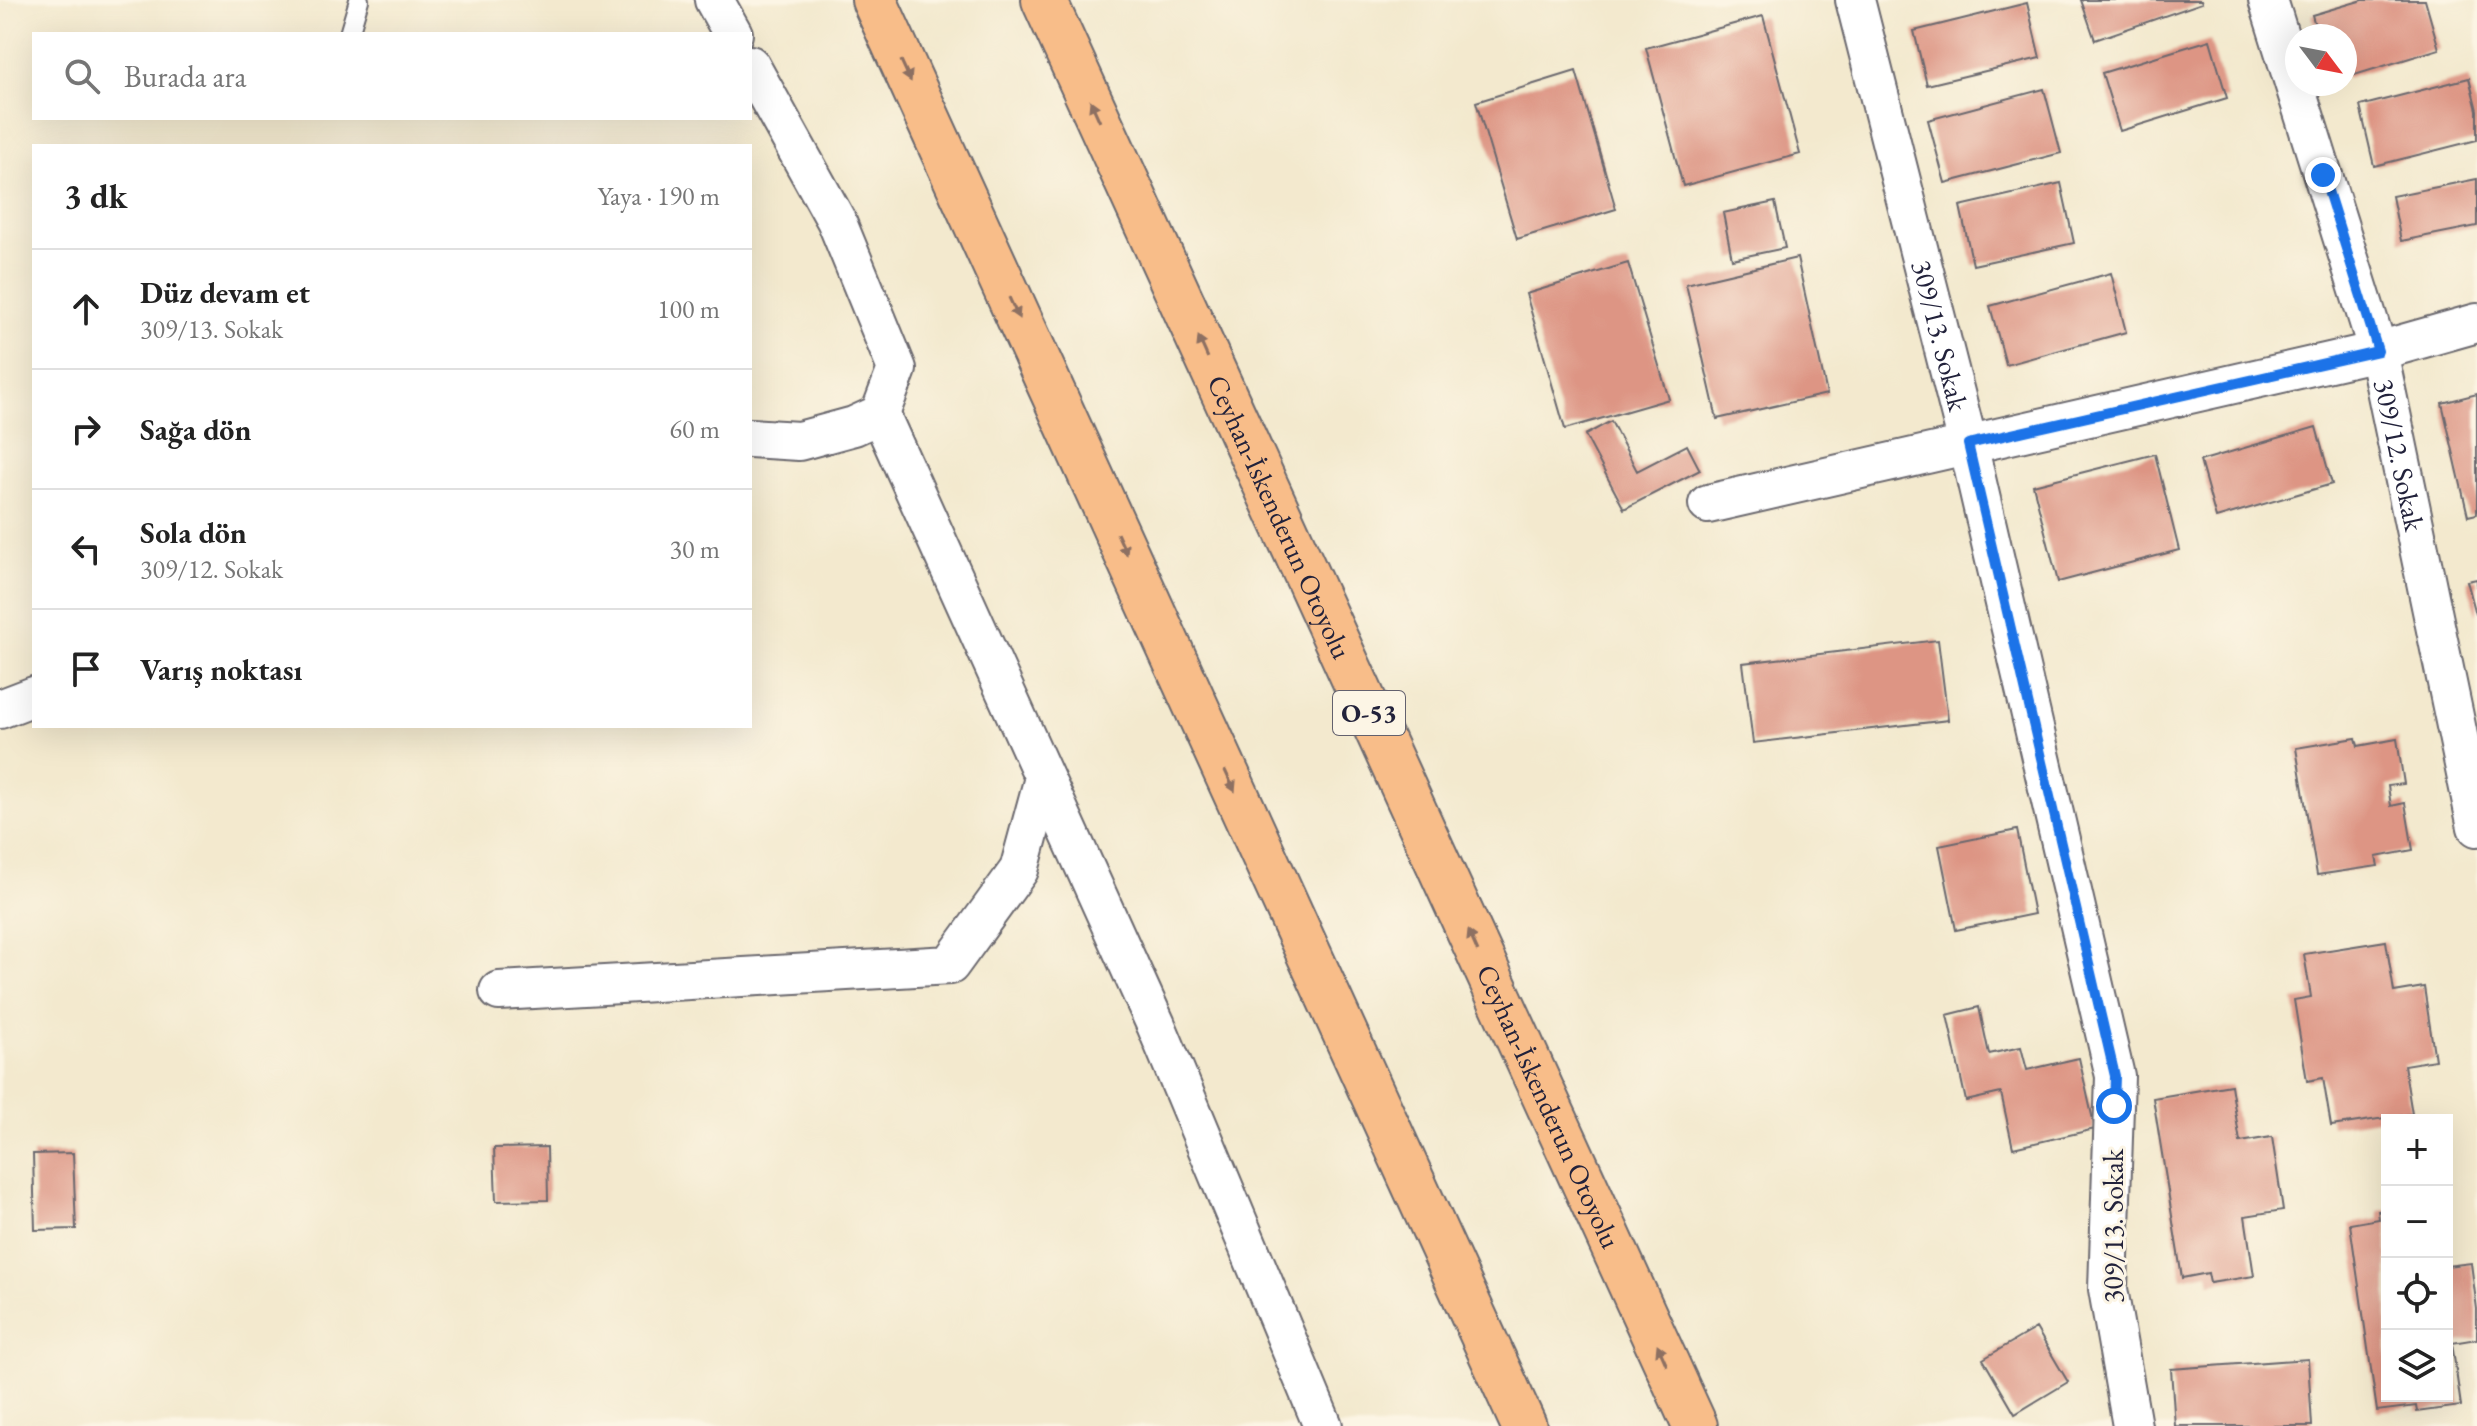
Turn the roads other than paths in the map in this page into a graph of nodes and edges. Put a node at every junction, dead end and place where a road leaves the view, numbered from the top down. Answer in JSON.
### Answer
{"nodes":[{"id":1,"x":359,"y":0,"type":"edge"},
{"id":2,"x":714,"y":0,"type":"edge"},
{"id":3,"x":874,"y":0,"type":"edge"},
{"id":4,"x":1044,"y":0,"type":"edge"},
{"id":5,"x":1855,"y":0,"type":"edge"},
{"id":6,"x":2268,"y":0,"type":"edge"},
{"id":7,"x":350,"y":32,"type":"edge"},
{"id":8,"x":732,"y":32,"type":"edge"},
{"id":9,"x":752,"y":69,"type":"edge"},
{"id":10,"x":2477,"y":323,"type":"edge"},
{"id":11,"x":2378,"y":351,"type":"junction"},
{"id":12,"x":880,"y":414,"type":"junction"},
{"id":13,"x":752,"y":438,"type":"edge"},
{"id":14,"x":1968,"y":444,"type":"junction"},
{"id":15,"x":1708,"y":504,"type":"dead end"},
{"id":16,"x":32,"y":697,"type":"edge"},
{"id":17,"x":0,"y":709,"type":"edge"},
{"id":18,"x":1044,"y":778,"type":"junction"},
{"id":19,"x":2477,"y":827,"type":"edge"},
{"id":20,"x":499,"y":991,"type":"dead end"},
{"id":21,"x":1323,"y":1426,"type":"edge"},
{"id":22,"x":1524,"y":1426,"type":"edge"},
{"id":23,"x":1695,"y":1426,"type":"edge"},
{"id":24,"x":2132,"y":1426,"type":"edge"}],
"edges":[{"from":1,"to":7,"type":"lane"},
{"from":2,"to":8,"type":"street"},
{"from":3,"to":22,"type":"highway","one_way":true},
{"from":23,"to":4,"type":"highway","name":"Ceyhan-İskenderun Otoyolu","number":"O-53","one_way":true},
{"from":5,"to":14,"type":"street","name":"309/13. Sokak"},
{"from":6,"to":11,"type":"street","name":"309/12. Sokak"},
{"from":9,"to":12,"type":"street"},
{"from":10,"to":11,"type":"street"},
{"from":11,"to":14,"type":"street"},
{"from":11,"to":19,"type":"street","name":"309/12. Sokak"},
{"from":12,"to":13,"type":"street"},
{"from":12,"to":18,"type":"street"},
{"from":14,"to":15,"type":"street"},
{"from":14,"to":24,"type":"street","name":"309/13. Sokak"},
{"from":16,"to":17,"type":"street"},
{"from":18,"to":20,"type":"street"},
{"from":18,"to":21,"type":"street"}]}
